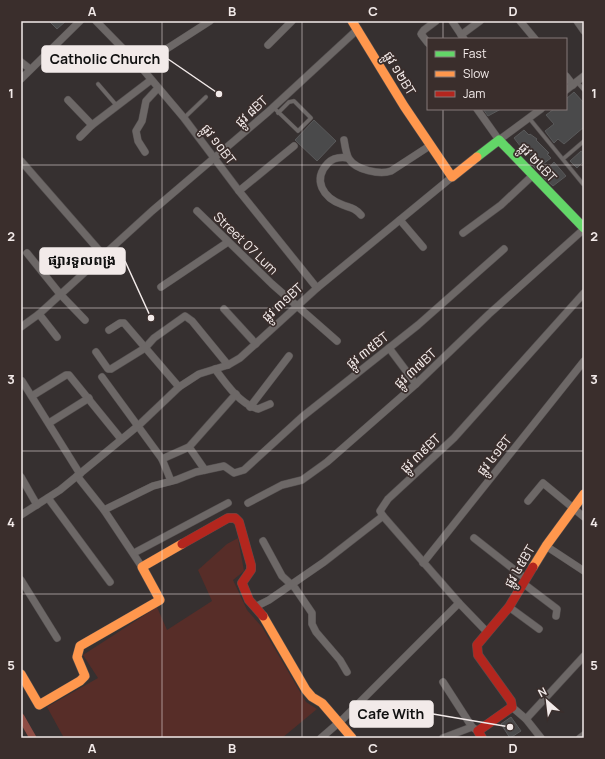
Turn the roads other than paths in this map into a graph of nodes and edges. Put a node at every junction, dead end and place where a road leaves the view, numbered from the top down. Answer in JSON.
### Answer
{"nodes":[{"id":1,"x":80,"y":21,"type":"edge"},
{"id":2,"x":96,"y":21,"type":"edge"},
{"id":3,"x":210,"y":21,"type":"edge"},
{"id":4,"x":292,"y":21,"type":"edge"},
{"id":5,"x":352,"y":21,"type":"edge"},
{"id":6,"x":436,"y":21,"type":"edge"},
{"id":7,"x":452,"y":21,"type":"edge"},
{"id":8,"x":480,"y":21,"type":"edge"},
{"id":9,"x":520,"y":21,"type":"edge"},
{"id":10,"x":577,"y":21,"type":"edge"},
{"id":11,"x":358,"y":29,"type":"junction"},
{"id":12,"x":584,"y":31,"type":"edge"},
{"id":13,"x":463,"y":37,"type":"edge"},
{"id":14,"x":534,"y":38,"type":"edge"},
{"id":15,"x":427,"y":42,"type":"edge"},
{"id":16,"x":268,"y":45,"type":"dead end"},
{"id":17,"x":21,"y":62,"type":"edge"},
{"id":18,"x":140,"y":66,"type":"junction"},
{"id":19,"x":30,"y":69,"type":"junction"},
{"id":20,"x":584,"y":76,"type":"edge"},
{"id":21,"x":567,"y":77,"type":"edge"},
{"id":22,"x":21,"y":78,"type":"edge"},
{"id":23,"x":151,"y":80,"type":"junction"},
{"id":24,"x":575,"y":83,"type":"junction"},
{"id":25,"x":98,"y":84,"type":"dead end"},
{"id":26,"x":158,"y":88,"type":"junction"},
{"id":27,"x":567,"y":89,"type":"edge"},
{"id":28,"x":584,"y":90,"type":"edge"},
{"id":29,"x":206,"y":97,"type":"dead end"},
{"id":30,"x":68,"y":100,"type":"dead end"},
{"id":31,"x":117,"y":106,"type":"junction"},
{"id":32,"x":276,"y":110,"type":"junction"},
{"id":33,"x":478,"y":110,"type":"edge"},
{"id":34,"x":539,"y":110,"type":"edge"},
{"id":35,"x":184,"y":118,"type":"junction"},
{"id":36,"x":529,"y":118,"type":"junction"},
{"id":37,"x":92,"y":125,"type":"junction"},
{"id":38,"x":80,"y":137,"type":"dead end"},
{"id":39,"x":344,"y":140,"type":"dead end"},
{"id":40,"x":499,"y":140,"type":"junction"},
{"id":41,"x":583,"y":144,"type":"edge"},
{"id":42,"x":431,"y":145,"type":"junction"},
{"id":43,"x":294,"y":146,"type":"dead end"},
{"id":44,"x":145,"y":152,"type":"dead end"},
{"id":45,"x":216,"y":158,"type":"junction"},
{"id":46,"x":348,"y":158,"type":"junction"},
{"id":47,"x":563,"y":159,"type":"junction"},
{"id":48,"x":21,"y":161,"type":"edge"},
{"id":49,"x":532,"y":176,"type":"junction"},
{"id":50,"x":452,"y":177,"type":"junction"},
{"id":51,"x":583,"y":184,"type":"dead end"},
{"id":52,"x":239,"y":191,"type":"junction"},
{"id":53,"x":197,"y":211,"type":"dead end"},
{"id":54,"x":361,"y":215,"type":"dead end"},
{"id":55,"x":400,"y":220,"type":"junction"},
{"id":56,"x":584,"y":229,"type":"edge"},
{"id":57,"x":463,"y":234,"type":"dead end"},
{"id":58,"x":228,"y":242,"type":"junction"},
{"id":59,"x":423,"y":247,"type":"dead end"},
{"id":60,"x":504,"y":249,"type":"dead end"},
{"id":61,"x":26,"y":253,"type":"dead end"},
{"id":62,"x":104,"y":256,"type":"junction"},
{"id":63,"x":161,"y":288,"type":"dead end"},
{"id":64,"x":318,"y":288,"type":"junction"},
{"id":65,"x":584,"y":293,"type":"edge"},
{"id":66,"x":60,"y":294,"type":"junction"},
{"id":67,"x":297,"y":306,"type":"junction"},
{"id":68,"x":224,"y":309,"type":"dead end"},
{"id":69,"x":39,"y":314,"type":"junction"},
{"id":70,"x":85,"y":320,"type":"dead end"},
{"id":71,"x":21,"y":327,"type":"edge"},
{"id":72,"x":109,"y":330,"type":"dead end"},
{"id":73,"x":57,"y":337,"type":"dead end"},
{"id":74,"x":337,"y":341,"type":"dead end"},
{"id":75,"x":256,"y":344,"type":"junction"},
{"id":76,"x":145,"y":348,"type":"junction"},
{"id":77,"x":389,"y":348,"type":"junction"},
{"id":78,"x":96,"y":352,"type":"dead end"},
{"id":79,"x":289,"y":356,"type":"dead end"},
{"id":80,"x":584,"y":361,"type":"edge"},
{"id":81,"x":228,"y":365,"type":"junction"},
{"id":82,"x":216,"y":369,"type":"junction"},
{"id":83,"x":102,"y":377,"type":"dead end"},
{"id":84,"x":22,"y":381,"type":"edge"},
{"id":85,"x":416,"y":384,"type":"junction"},
{"id":86,"x":179,"y":387,"type":"junction"},
{"id":87,"x":236,"y":394,"type":"junction"},
{"id":88,"x":32,"y":396,"type":"junction"},
{"id":89,"x":89,"y":398,"type":"junction"},
{"id":90,"x":270,"y":404,"type":"dead end"},
{"id":91,"x":250,"y":407,"type":"junction"},
{"id":92,"x":49,"y":423,"type":"junction"},
{"id":93,"x":138,"y":424,"type":"junction"},
{"id":94,"x":121,"y":439,"type":"junction"},
{"id":95,"x":189,"y":447,"type":"junction"},
{"id":96,"x":162,"y":459,"type":"junction"},
{"id":97,"x":205,"y":470,"type":"junction"},
{"id":98,"x":78,"y":475,"type":"junction"},
{"id":99,"x":21,"y":476,"type":"edge"},
{"id":100,"x":171,"y":481,"type":"junction"},
{"id":101,"x":584,"y":494,"type":"edge"},
{"id":102,"x":48,"y":498,"type":"junction"},
{"id":103,"x":528,"y":501,"type":"dead end"},
{"id":104,"x":228,"y":503,"type":"dead end"},
{"id":105,"x":248,"y":503,"type":"dead end"},
{"id":106,"x":37,"y":505,"type":"junction"},
{"id":107,"x":573,"y":508,"type":"junction"},
{"id":108,"x":104,"y":510,"type":"junction"},
{"id":109,"x":21,"y":515,"type":"edge"},
{"id":110,"x":383,"y":516,"type":"junction"},
{"id":111,"x":584,"y":517,"type":"edge"},
{"id":112,"x":474,"y":538,"type":"dead end"},
{"id":113,"x":263,"y":541,"type":"dead end"},
{"id":114,"x":546,"y":546,"type":"junction"},
{"id":115,"x":134,"y":553,"type":"junction"},
{"id":116,"x":423,"y":563,"type":"junction"},
{"id":117,"x":142,"y":567,"type":"junction"},
{"id":118,"x":584,"y":571,"type":"edge"},
{"id":119,"x":21,"y":580,"type":"edge"},
{"id":120,"x":525,"y":581,"type":"junction"},
{"id":121,"x":110,"y":582,"type":"dead end"},
{"id":122,"x":292,"y":583,"type":"junction"},
{"id":123,"x":459,"y":604,"type":"junction"},
{"id":124,"x":509,"y":606,"type":"junction"},
{"id":125,"x":255,"y":607,"type":"junction"},
{"id":126,"x":556,"y":616,"type":"dead end"},
{"id":127,"x":539,"y":629,"type":"dead end"},
{"id":128,"x":487,"y":632,"type":"junction"},
{"id":129,"x":57,"y":638,"type":"dead end"},
{"id":130,"x":584,"y":656,"type":"edge"},
{"id":131,"x":348,"y":672,"type":"dead end"},
{"id":132,"x":21,"y":674,"type":"edge"},
{"id":133,"x":443,"y":682,"type":"dead end"},
{"id":134,"x":512,"y":707,"type":"junction"},
{"id":135,"x":526,"y":719,"type":"junction"},
{"id":136,"x":340,"y":723,"type":"junction"},
{"id":137,"x":478,"y":734,"type":"edge"},
{"id":138,"x":584,"y":735,"type":"edge"},
{"id":139,"x":321,"y":738,"type":"edge"},
{"id":140,"x":352,"y":738,"type":"edge"},
{"id":141,"x":443,"y":738,"type":"edge"},
{"id":142,"x":541,"y":738,"type":"edge"},
{"id":143,"x":580,"y":738,"type":"edge"}],
"edges":[{"from":1,"to":19,"type":"street"},
{"from":2,"to":18,"type":"street","name":"ផ្លូវ ១០BT"},
{"from":3,"to":18,"type":"street"},
{"from":4,"to":16,"type":"street"},
{"from":5,"to":11,"type":"street","name":"ផ្លូវ ១២BT"},
{"from":6,"to":15,"type":"street"},
{"from":7,"to":13,"type":"street"},
{"from":8,"to":13,"type":"street"},
{"from":9,"to":14,"type":"street"},
{"from":10,"to":12,"type":"street"},
{"from":11,"to":32,"type":"street","name":"ផ្លូវ ៨BT"},
{"from":11,"to":42,"type":"street","name":"ផ្លូវ ១២BT"},
{"from":17,"to":19,"type":"street"},
{"from":18,"to":23,"type":"street","name":"ផ្លូវ ១០BT"},
{"from":19,"to":22,"type":"street"},
{"from":20,"to":24,"type":"street"},
{"from":21,"to":24,"type":"street"},
{"from":23,"to":26,"type":"street","name":"ផ្លូវ ១០BT"},
{"from":23,"to":31,"type":"street"},
{"from":24,"to":27,"type":"street"},
{"from":24,"to":28,"type":"lane"},
{"from":25,"to":31,"type":"lane"},
{"from":26,"to":35,"type":"street","name":"ផ្លូវ ១០BT"},
{"from":26,"to":44,"type":"street"},
{"from":29,"to":35,"type":"lane"},
{"from":30,"to":37,"type":"street"},
{"from":31,"to":37,"type":"street"},
{"from":32,"to":32,"type":"lane"},
{"from":32,"to":45,"type":"street","name":"ផ្លូវ ៨BT"},
{"from":33,"to":40,"type":"street","name":"ផ្លូវ ២៤BT"},
{"from":34,"to":36,"type":"street","name":"ផ្លូវ ៣១BT"},
{"from":35,"to":45,"type":"street","name":"ផ្លូវ ១០BT"},
{"from":36,"to":40,"type":"street","name":"ផ្លូវ ៣១BT"},
{"from":36,"to":47,"type":"lane"},
{"from":37,"to":38,"type":"street"},
{"from":39,"to":46,"type":"street"},
{"from":40,"to":49,"type":"street","name":"ផ្លូវ ២៤BT"},
{"from":40,"to":50,"type":"street","name":"ផ្លូវ ៣១BT"},
{"from":41,"to":47,"type":"lane"},
{"from":42,"to":46,"type":"street"},
{"from":42,"to":50,"type":"street","name":"ផ្លូវ ១២BT"},
{"from":43,"to":52,"type":"street"},
{"from":45,"to":52,"type":"street","name":"ផ្លូវ ១០BT"},
{"from":45,"to":62,"type":"street","name":"ផ្លូវ ៨BT"},
{"from":46,"to":54,"type":"street"},
{"from":47,"to":51,"type":"lane"},
{"from":48,"to":62,"type":"street"},
{"from":49,"to":56,"type":"street","name":"ផ្លូវ ២៤BT"},
{"from":49,"to":57,"type":"street"},
{"from":50,"to":55,"type":"street","name":"ផ្លូវ ៣១BT"},
{"from":52,"to":64,"type":"street","name":"ផ្លូវ ១០BT"},
{"from":53,"to":58,"type":"street","name":"Street 07 Lum"},
{"from":55,"to":59,"type":"street"},
{"from":55,"to":64,"type":"street","name":"ផ្លូវ ៣១BT"},
{"from":56,"to":85,"type":"street","name":"ផ្លូវ ៣៧BT"},
{"from":58,"to":63,"type":"street"},
{"from":58,"to":67,"type":"street","name":"Street 07 Lum"},
{"from":60,"to":77,"type":"street","name":"ផ្លូវ ៣៥BT"},
{"from":61,"to":66,"type":"street"},
{"from":62,"to":66,"type":"street","name":"ផ្លូវ ៨BT"},
{"from":64,"to":67,"type":"street","name":"ផ្លូវ ៣១BT"},
{"from":65,"to":110,"type":"street","name":"ផ្លូវ ៣៩BT"},
{"from":66,"to":69,"type":"street","name":"ផ្លូវ ៨BT"},
{"from":66,"to":70,"type":"street"},
{"from":67,"to":74,"type":"street","name":"Street 07 Lum"},
{"from":67,"to":75,"type":"street","name":"ផ្លូវ ៣១BT"},
{"from":68,"to":75,"type":"street"},
{"from":69,"to":71,"type":"street","name":"ផ្លូវ ៨BT"},
{"from":69,"to":73,"type":"street"},
{"from":72,"to":76,"type":"street"},
{"from":75,"to":81,"type":"street","name":"ផ្លូវ ៣១BT"},
{"from":76,"to":78,"type":"street"},
{"from":76,"to":81,"type":"street"},
{"from":76,"to":86,"type":"street"},
{"from":77,"to":85,"type":"street"},
{"from":77,"to":97,"type":"street","name":"ផ្លូវ ៣៥BT"},
{"from":79,"to":91,"type":"street"},
{"from":80,"to":116,"type":"street","name":"ផ្លូវ ៤១BT"},
{"from":81,"to":82,"type":"street","name":"ផ្លូវ ៣១BT"},
{"from":82,"to":86,"type":"street","name":"ផ្លូវ ៣១BT"},
{"from":82,"to":87,"type":"street"},
{"from":83,"to":93,"type":"street"},
{"from":84,"to":88,"type":"street"},
{"from":85,"to":105,"type":"street","name":"ផ្លូវ ៣៧BT"},
{"from":86,"to":93,"type":"street","name":"ផ្លូវ ៣១BT"},
{"from":87,"to":91,"type":"street"},
{"from":87,"to":95,"type":"street"},
{"from":88,"to":89,"type":"street"},
{"from":88,"to":92,"type":"street"},
{"from":89,"to":92,"type":"street"},
{"from":89,"to":94,"type":"street"},
{"from":90,"to":91,"type":"street"},
{"from":92,"to":98,"type":"street"},
{"from":93,"to":94,"type":"street","name":"ផ្លូវ ៣១BT"},
{"from":93,"to":96,"type":"street"},
{"from":94,"to":98,"type":"street","name":"ផ្លូវ ៣១BT"},
{"from":95,"to":96,"type":"street"},
{"from":95,"to":97,"type":"street"},
{"from":96,"to":100,"type":"street"},
{"from":97,"to":100,"type":"street"},
{"from":98,"to":102,"type":"street","name":"ផ្លូវ ៣១BT"},
{"from":98,"to":108,"type":"street"},
{"from":99,"to":106,"type":"street"},
{"from":100,"to":108,"type":"street"},
{"from":101,"to":107,"type":"street","name":"ផ្លូវ ៤៥BT"},
{"from":102,"to":106,"type":"street","name":"ផ្លូវ ៣១BT"},
{"from":102,"to":121,"type":"street"},
{"from":103,"to":107,"type":"street"},
{"from":104,"to":115,"type":"street"},
{"from":106,"to":109,"type":"street","name":"ផ្លូវ ៣១BT"},
{"from":107,"to":111,"type":"street"},
{"from":107,"to":114,"type":"street","name":"ផ្លូវ ៤៥BT"},
{"from":108,"to":115,"type":"street"},
{"from":110,"to":116,"type":"street"},
{"from":110,"to":122,"type":"street"},
{"from":112,"to":120,"type":"street"},
{"from":113,"to":122,"type":"street"},
{"from":114,"to":118,"type":"street"},
{"from":114,"to":120,"type":"street","name":"ផ្លូវ ៤៥BT"},
{"from":115,"to":117,"type":"street"},
{"from":116,"to":123,"type":"street"},
{"from":117,"to":125,"type":"street"},
{"from":117,"to":132,"type":"street"},
{"from":119,"to":129,"type":"street"},
{"from":120,"to":124,"type":"street","name":"ផ្លូវ ៤៥BT"},
{"from":120,"to":126,"type":"street"},
{"from":122,"to":125,"type":"street"},
{"from":122,"to":131,"type":"street"},
{"from":123,"to":128,"type":"street"},
{"from":123,"to":136,"type":"street"},
{"from":124,"to":127,"type":"street"},
{"from":124,"to":128,"type":"street","name":"ផ្លូវ ៤៥BT"},
{"from":125,"to":136,"type":"street"},
{"from":128,"to":134,"type":"street","name":"ផ្លូវ ៤៥BT"},
{"from":130,"to":135,"type":"street"},
{"from":133,"to":137,"type":"street"},
{"from":134,"to":135,"type":"street"},
{"from":134,"to":137,"type":"street"},
{"from":135,"to":142,"type":"street"},
{"from":136,"to":139,"type":"street"},
{"from":136,"to":140,"type":"street"},
{"from":137,"to":141,"type":"street"},
{"from":138,"to":143,"type":"street"}]}
